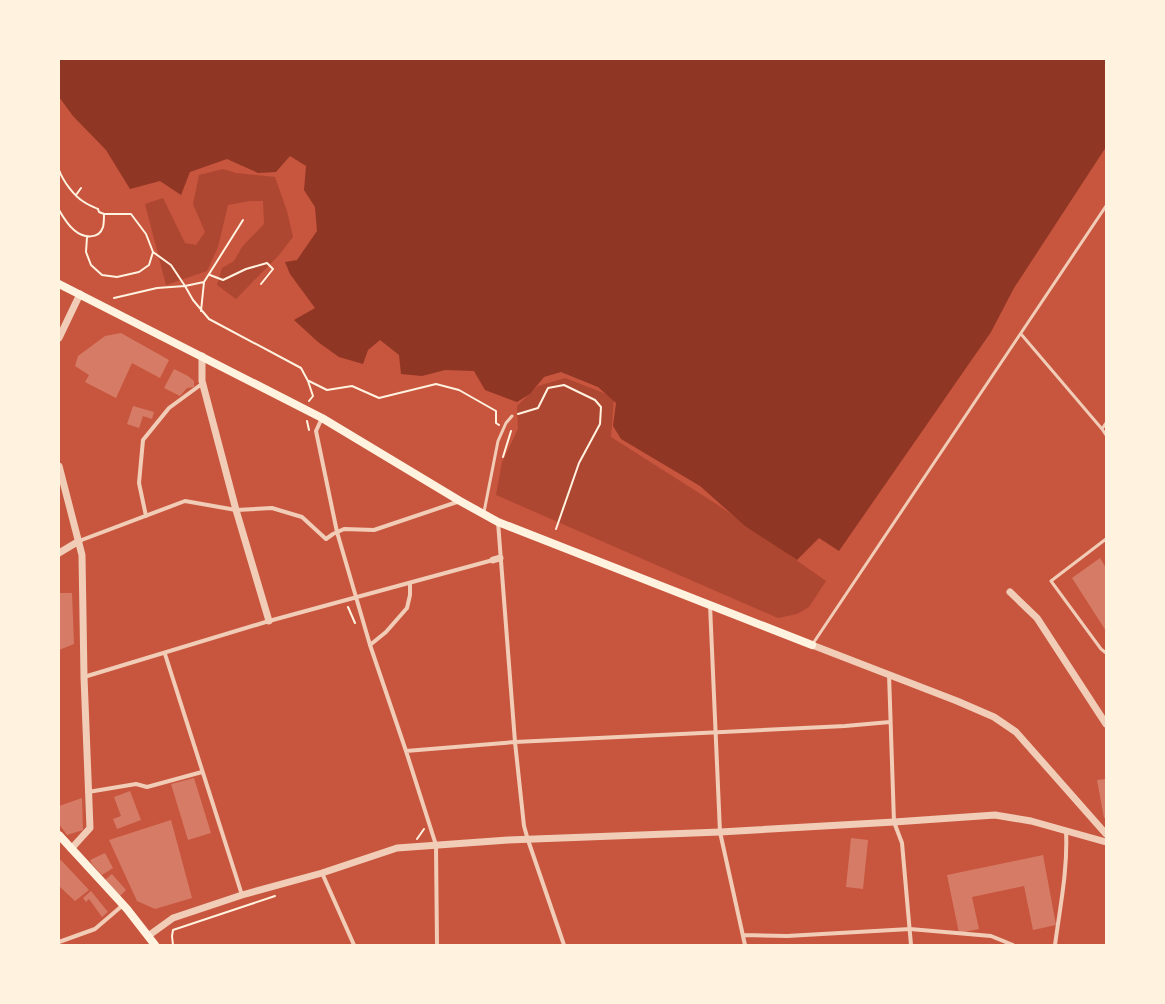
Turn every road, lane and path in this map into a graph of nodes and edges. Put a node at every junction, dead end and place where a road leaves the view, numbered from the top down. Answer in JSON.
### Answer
{"nodes":[{"id":1,"x":59,"y":170,"type":"edge"},
{"id":2,"x":81,"y":188,"type":"dead end"},
{"id":3,"x":76,"y":195,"type":"junction"},
{"id":4,"x":1106,"y":206,"type":"edge"},
{"id":5,"x":59,"y":210,"type":"edge"},
{"id":6,"x":104,"y":214,"type":"junction"},
{"id":7,"x":243,"y":220,"type":"dead end"},
{"id":8,"x":87,"y":237,"type":"junction"},
{"id":9,"x":153,"y":252,"type":"junction"},
{"id":10,"x":210,"y":275,"type":"junction"},
{"id":11,"x":204,"y":282,"type":"junction"},
{"id":12,"x":59,"y":284,"type":"edge"},
{"id":13,"x":261,"y":284,"type":"dead end"},
{"id":14,"x":185,"y":286,"type":"junction"},
{"id":15,"x":80,"y":294,"type":"junction"},
{"id":16,"x":114,"y":298,"type":"dead end"},
{"id":17,"x":201,"y":311,"type":"junction"},
{"id":18,"x":1021,"y":334,"type":"junction"},
{"id":19,"x":59,"y":338,"type":"edge"},
{"id":20,"x":202,"y":356,"type":"junction"},
{"id":21,"x":308,"y":380,"type":"junction"},
{"id":22,"x":203,"y":385,"type":"junction"},
{"id":23,"x":304,"y":408,"type":"junction"},
{"id":24,"x":512,"y":416,"type":"joint"},
{"id":25,"x":322,"y":418,"type":"junction"},
{"id":26,"x":496,"y":423,"type":"dead end"},
{"id":27,"x":1106,"y":424,"type":"edge"},
{"id":28,"x":1102,"y":429,"type":"junction"},
{"id":29,"x":309,"y":430,"type":"dead end"},
{"id":30,"x":1106,"y":434,"type":"edge"},
{"id":31,"x":59,"y":466,"type":"edge"},
{"id":32,"x":460,"y":501,"type":"junction"},
{"id":33,"x":236,"y":510,"type":"junction"},
{"id":34,"x":484,"y":514,"type":"junction"},
{"id":35,"x":146,"y":516,"type":"junction"},
{"id":36,"x":498,"y":522,"type":"junction"},
{"id":37,"x":556,"y":528,"type":"dead end"},
{"id":38,"x":337,"y":532,"type":"junction"},
{"id":39,"x":1106,"y":539,"type":"edge"},
{"id":40,"x":79,"y":541,"type":"junction"},
{"id":41,"x":59,"y":552,"type":"edge"},
{"id":42,"x":500,"y":558,"type":"junction"},
{"id":43,"x":492,"y":560,"type":"joint"},
{"id":44,"x":410,"y":583,"type":"junction"},
{"id":45,"x":1010,"y":592,"type":"dead end"},
{"id":46,"x":356,"y":598,"type":"junction"},
{"id":47,"x":345,"y":601,"type":"junction"},
{"id":48,"x":710,"y":605,"type":"junction"},
{"id":49,"x":269,"y":621,"type":"junction"},
{"id":50,"x":357,"y":627,"type":"dead end"},
{"id":51,"x":812,"y":644,"type":"junction"},
{"id":52,"x":370,"y":645,"type":"junction"},
{"id":53,"x":1106,"y":653,"type":"edge"},
{"id":54,"x":165,"y":654,"type":"junction"},
{"id":55,"x":889,"y":674,"type":"junction"},
{"id":56,"x":84,"y":677,"type":"junction"},
{"id":57,"x":890,"y":722,"type":"junction"},
{"id":58,"x":1106,"y":724,"type":"edge"},
{"id":59,"x":715,"y":732,"type":"junction"},
{"id":60,"x":515,"y":742,"type":"junction"},
{"id":61,"x":406,"y":751,"type":"junction"},
{"id":62,"x":202,"y":772,"type":"junction"},
{"id":63,"x":88,"y":792,"type":"junction"},
{"id":64,"x":894,"y":822,"type":"junction"},
{"id":65,"x":425,"y":828,"type":"dead end"},
{"id":66,"x":1066,"y":831,"type":"junction"},
{"id":67,"x":720,"y":832,"type":"junction"},
{"id":68,"x":1106,"y":834,"type":"edge"},
{"id":69,"x":59,"y":835,"type":"edge"},
{"id":70,"x":410,"y":839,"type":"dead end"},
{"id":71,"x":528,"y":840,"type":"junction"},
{"id":72,"x":1106,"y":842,"type":"edge"},
{"id":73,"x":436,"y":845,"type":"junction"},
{"id":74,"x":71,"y":849,"type":"junction"},
{"id":75,"x":322,"y":873,"type":"junction"},
{"id":76,"x":242,"y":895,"type":"junction"},
{"id":77,"x":276,"y":896,"type":"dead end"},
{"id":78,"x":123,"y":905,"type":"junction"},
{"id":79,"x":910,"y":929,"type":"junction"},
{"id":80,"x":744,"y":935,"type":"junction"},
{"id":81,"x":148,"y":936,"type":"junction"},
{"id":82,"x":59,"y":942,"type":"edge"},
{"id":83,"x":155,"y":945,"type":"edge"},
{"id":84,"x":173,"y":945,"type":"edge"},
{"id":85,"x":354,"y":945,"type":"edge"},
{"id":86,"x":437,"y":945,"type":"edge"},
{"id":87,"x":564,"y":945,"type":"edge"},
{"id":88,"x":745,"y":945,"type":"edge"},
{"id":89,"x":911,"y":945,"type":"edge"},
{"id":90,"x":1013,"y":945,"type":"edge"},
{"id":91,"x":1055,"y":945,"type":"edge"}],
"edges":[{"from":1,"to":3,"type":"path"},
{"from":2,"to":3,"type":"path"},
{"from":3,"to":6,"type":"path"},
{"from":4,"to":18,"type":"lane"},
{"from":5,"to":8,"type":"path"},
{"from":6,"to":8,"type":"path"},
{"from":6,"to":9,"type":"path"},
{"from":7,"to":10,"type":"path"},
{"from":8,"to":9,"type":"path"},
{"from":9,"to":14,"type":"path"},
{"from":10,"to":11,"type":"path"},
{"from":10,"to":13,"type":"path"},
{"from":11,"to":14,"type":"path"},
{"from":11,"to":17,"type":"path"},
{"from":12,"to":15,"type":"main road"},
{"from":14,"to":16,"type":"path"},
{"from":14,"to":17,"type":"path"},
{"from":15,"to":19,"type":"street"},
{"from":15,"to":20,"type":"main road"},
{"from":17,"to":21,"type":"path"},
{"from":18,"to":28,"type":"lane"},
{"from":18,"to":51,"type":"lane"},
{"from":20,"to":22,"type":"street"},
{"from":20,"to":23,"type":"main road"},
{"from":21,"to":23,"type":"path"},
{"from":21,"to":26,"type":"path"},
{"from":22,"to":33,"type":"street"},
{"from":22,"to":35,"type":"street"},
{"from":23,"to":25,"type":"main road"},
{"from":23,"to":29,"type":"path"},
{"from":24,"to":34,"type":"lane"},
{"from":24,"to":37,"type":"path"},
{"from":25,"to":32,"type":"main road"},
{"from":25,"to":38,"type":"street"},
{"from":27,"to":28,"type":"lane"},
{"from":28,"to":30,"type":"lane"},
{"from":31,"to":40,"type":"street"},
{"from":32,"to":34,"type":"main road"},
{"from":32,"to":38,"type":"street"},
{"from":33,"to":35,"type":"street"},
{"from":33,"to":38,"type":"street"},
{"from":33,"to":49,"type":"street"},
{"from":34,"to":36,"type":"main road"},
{"from":35,"to":40,"type":"street"},
{"from":36,"to":42,"type":"street"},
{"from":36,"to":48,"type":"main road"},
{"from":38,"to":46,"type":"street"},
{"from":39,"to":53,"type":"lane"},
{"from":40,"to":41,"type":"street"},
{"from":40,"to":56,"type":"street"},
{"from":42,"to":43,"type":"street"},
{"from":42,"to":60,"type":"street"},
{"from":43,"to":44,"type":"street"},
{"from":44,"to":46,"type":"street"},
{"from":44,"to":52,"type":"street"},
{"from":45,"to":58,"type":"street"},
{"from":46,"to":47,"type":"street"},
{"from":46,"to":52,"type":"street"},
{"from":47,"to":49,"type":"street"},
{"from":47,"to":50,"type":"path"},
{"from":48,"to":51,"type":"main road"},
{"from":48,"to":59,"type":"street"},
{"from":49,"to":54,"type":"street"},
{"from":51,"to":55,"type":"street"},
{"from":52,"to":61,"type":"street"},
{"from":54,"to":56,"type":"street"},
{"from":54,"to":62,"type":"street"},
{"from":55,"to":57,"type":"street"},
{"from":55,"to":68,"type":"street"},
{"from":56,"to":63,"type":"street"},
{"from":57,"to":59,"type":"street"},
{"from":57,"to":64,"type":"street"},
{"from":59,"to":60,"type":"street"},
{"from":59,"to":67,"type":"street"},
{"from":60,"to":61,"type":"street"},
{"from":60,"to":71,"type":"street"},
{"from":61,"to":73,"type":"street"},
{"from":62,"to":63,"type":"street"},
{"from":62,"to":76,"type":"street"},
{"from":63,"to":74,"type":"street"},
{"from":64,"to":66,"type":"street"},
{"from":64,"to":67,"type":"street"},
{"from":64,"to":79,"type":"street"},
{"from":65,"to":70,"type":"path"},
{"from":66,"to":72,"type":"street"},
{"from":66,"to":91,"type":"street"},
{"from":67,"to":71,"type":"street"},
{"from":67,"to":80,"type":"street"},
{"from":69,"to":74,"type":"main road"},
{"from":71,"to":73,"type":"street"},
{"from":71,"to":87,"type":"street"},
{"from":73,"to":75,"type":"street"},
{"from":73,"to":86,"type":"street"},
{"from":74,"to":78,"type":"main road"},
{"from":75,"to":76,"type":"street"},
{"from":75,"to":85,"type":"street"},
{"from":76,"to":81,"type":"street"},
{"from":77,"to":84,"type":"path"},
{"from":78,"to":81,"type":"main road"},
{"from":78,"to":82,"type":"street"},
{"from":79,"to":80,"type":"street"},
{"from":79,"to":89,"type":"street"},
{"from":79,"to":90,"type":"street"},
{"from":80,"to":88,"type":"street"},
{"from":81,"to":83,"type":"main road"}]}
